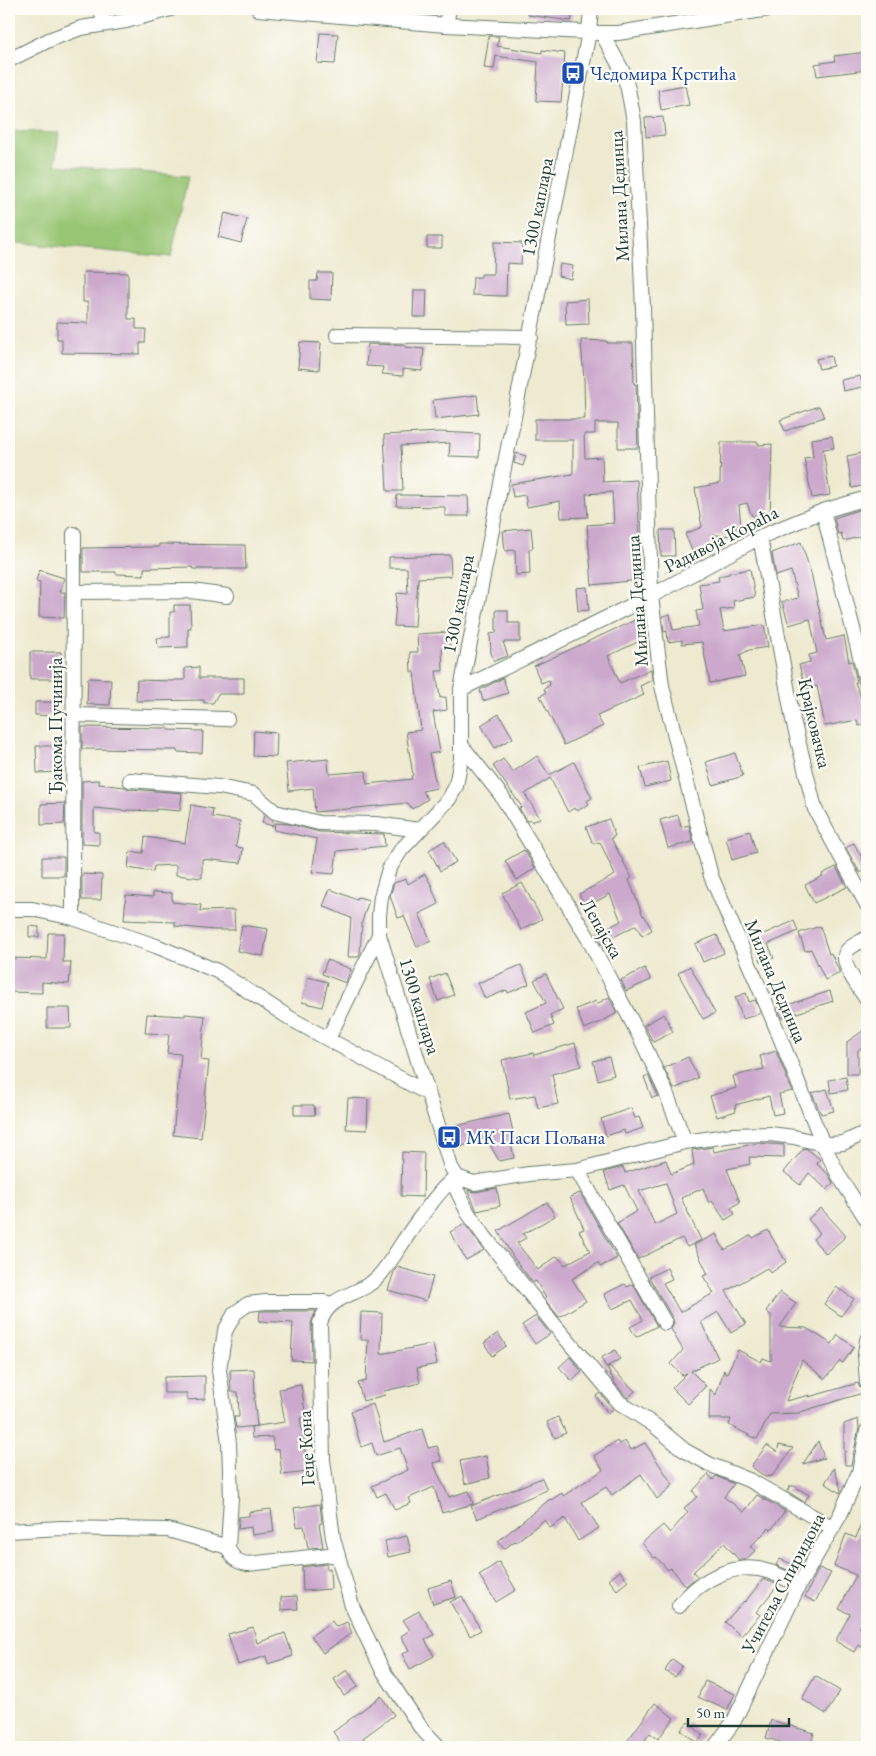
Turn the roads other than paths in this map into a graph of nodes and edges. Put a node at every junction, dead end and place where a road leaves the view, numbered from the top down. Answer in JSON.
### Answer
{"nodes":[{"id":1,"x":101,"y":9,"type":"edge"},
{"id":2,"x":171,"y":9,"type":"edge"},
{"id":3,"x":258,"y":9,"type":"edge"},
{"id":4,"x":449,"y":9,"type":"edge"},
{"id":5,"x":592,"y":9,"type":"edge"},
{"id":6,"x":769,"y":9,"type":"edge"},
{"id":7,"x":291,"y":10,"type":"edge"},
{"id":8,"x":104,"y":24,"type":"junction"},
{"id":9,"x":446,"y":25,"type":"junction"},
{"id":10,"x":589,"y":32,"type":"junction"},
{"id":11,"x":604,"y":33,"type":"junction"},
{"id":12,"x":9,"y":60,"type":"edge"},
{"id":13,"x":337,"y":335,"type":"dead end"},
{"id":14,"x":531,"y":337,"type":"junction"},
{"id":15,"x":867,"y":498,"type":"edge"},
{"id":16,"x":823,"y":511,"type":"junction"},
{"id":17,"x":74,"y":534,"type":"dead end"},
{"id":18,"x":760,"y":537,"type":"junction"},
{"id":19,"x":74,"y":592,"type":"junction"},
{"id":20,"x":227,"y":596,"type":"dead end"},
{"id":21,"x":651,"y":596,"type":"junction"},
{"id":22,"x":867,"y":684,"type":"edge"},
{"id":23,"x":461,"y":689,"type":"junction"},
{"id":24,"x":74,"y":715,"type":"junction"},
{"id":25,"x":226,"y":719,"type":"dead end"},
{"id":26,"x":462,"y":746,"type":"junction"},
{"id":27,"x":130,"y":780,"type":"dead end"},
{"id":28,"x":419,"y":830,"type":"junction"},
{"id":29,"x":867,"y":906,"type":"edge"},
{"id":30,"x":9,"y":909,"type":"edge"},
{"id":31,"x":73,"y":918,"type":"junction"},
{"id":32,"x":380,"y":936,"type":"junction"},
{"id":33,"x":867,"y":938,"type":"edge"},
{"id":34,"x":867,"y":1000,"type":"edge"},
{"id":35,"x":328,"y":1039,"type":"junction"},
{"id":36,"x":427,"y":1092,"type":"junction"},
{"id":37,"x":867,"y":1132,"type":"edge"},
{"id":38,"x":685,"y":1142,"type":"junction"},
{"id":39,"x":823,"y":1144,"type":"junction"},
{"id":40,"x":577,"y":1170,"type":"junction"},
{"id":41,"x":454,"y":1179,"type":"junction"},
{"id":42,"x":867,"y":1220,"type":"edge"},
{"id":43,"x":331,"y":1304,"type":"junction"},
{"id":44,"x":665,"y":1323,"type":"dead end"},
{"id":45,"x":867,"y":1340,"type":"edge"},
{"id":46,"x":867,"y":1382,"type":"edge"},
{"id":47,"x":867,"y":1431,"type":"edge"},
{"id":48,"x":833,"y":1528,"type":"junction"},
{"id":49,"x":9,"y":1531,"type":"edge"},
{"id":50,"x":228,"y":1547,"type":"junction"},
{"id":51,"x":338,"y":1554,"type":"junction"},
{"id":52,"x":798,"y":1585,"type":"junction"},
{"id":53,"x":680,"y":1606,"type":"dead end"},
{"id":54,"x":439,"y":1747,"type":"edge"},
{"id":55,"x":715,"y":1747,"type":"edge"}],
"edges":[{"from":1,"to":8,"type":"street"},
{"from":2,"to":8,"type":"street"},
{"from":3,"to":7,"type":"street"},
{"from":4,"to":9,"type":"street"},
{"from":5,"to":10,"type":"street","name":"1300 каплара"},
{"from":6,"to":11,"type":"street"},
{"from":7,"to":9,"type":"street"},
{"from":8,"to":12,"type":"street"},
{"from":9,"to":10,"type":"street"},
{"from":10,"to":11,"type":"street"},
{"from":10,"to":14,"type":"street","name":"1300 каплара"},
{"from":11,"to":21,"type":"street","name":"Милана Дединца"},
{"from":13,"to":14,"type":"street"},
{"from":14,"to":23,"type":"street","name":"1300 каплара"},
{"from":15,"to":16,"type":"street","name":"Радивоја Кораћа"},
{"from":16,"to":18,"type":"street","name":"Радивоја Кораћа"},
{"from":16,"to":22,"type":"street"},
{"from":17,"to":19,"type":"street","name":"Ђакома Пучинија"},
{"from":18,"to":21,"type":"street","name":"Радивоја Кораћа"},
{"from":18,"to":29,"type":"street","name":"Крајковачка"},
{"from":19,"to":20,"type":"street"},
{"from":19,"to":24,"type":"street","name":"Ђакома Пучинија"},
{"from":21,"to":23,"type":"street","name":"Радивоја Кораћа"},
{"from":21,"to":39,"type":"street","name":"Милана Дединца"},
{"from":23,"to":26,"type":"street","name":"1300 каплара"},
{"from":24,"to":25,"type":"street"},
{"from":24,"to":31,"type":"street","name":"Ђакома Пучинија"},
{"from":26,"to":28,"type":"street","name":"1300 каплара"},
{"from":26,"to":38,"type":"street","name":"Лепајска"},
{"from":27,"to":28,"type":"street"},
{"from":28,"to":32,"type":"street","name":"1300 каплара"},
{"from":30,"to":31,"type":"street"},
{"from":31,"to":35,"type":"street"},
{"from":32,"to":35,"type":"street"},
{"from":32,"to":36,"type":"street","name":"1300 каплара"},
{"from":33,"to":34,"type":"street"},
{"from":35,"to":36,"type":"street"},
{"from":36,"to":41,"type":"street","name":"1300 каплара"},
{"from":37,"to":39,"type":"street"},
{"from":38,"to":39,"type":"street"},
{"from":38,"to":40,"type":"street"},
{"from":39,"to":42,"type":"street","name":"Милана Дединца"},
{"from":40,"to":41,"type":"street"},
{"from":40,"to":44,"type":"street"},
{"from":41,"to":43,"type":"street"},
{"from":41,"to":48,"type":"street","name":"1300 каплара"},
{"from":43,"to":50,"type":"street"},
{"from":43,"to":51,"type":"street","name":"Геце Кона"},
{"from":45,"to":46,"type":"street"},
{"from":47,"to":48,"type":"street","name":"Учитеља Спиридона"},
{"from":48,"to":52,"type":"street","name":"Учитеља Спиридона"},
{"from":49,"to":50,"type":"street"},
{"from":50,"to":51,"type":"street"},
{"from":51,"to":54,"type":"street","name":"Геце Кона"},
{"from":52,"to":53,"type":"street"},
{"from":52,"to":55,"type":"street","name":"Учитеља Спиридона"}]}
